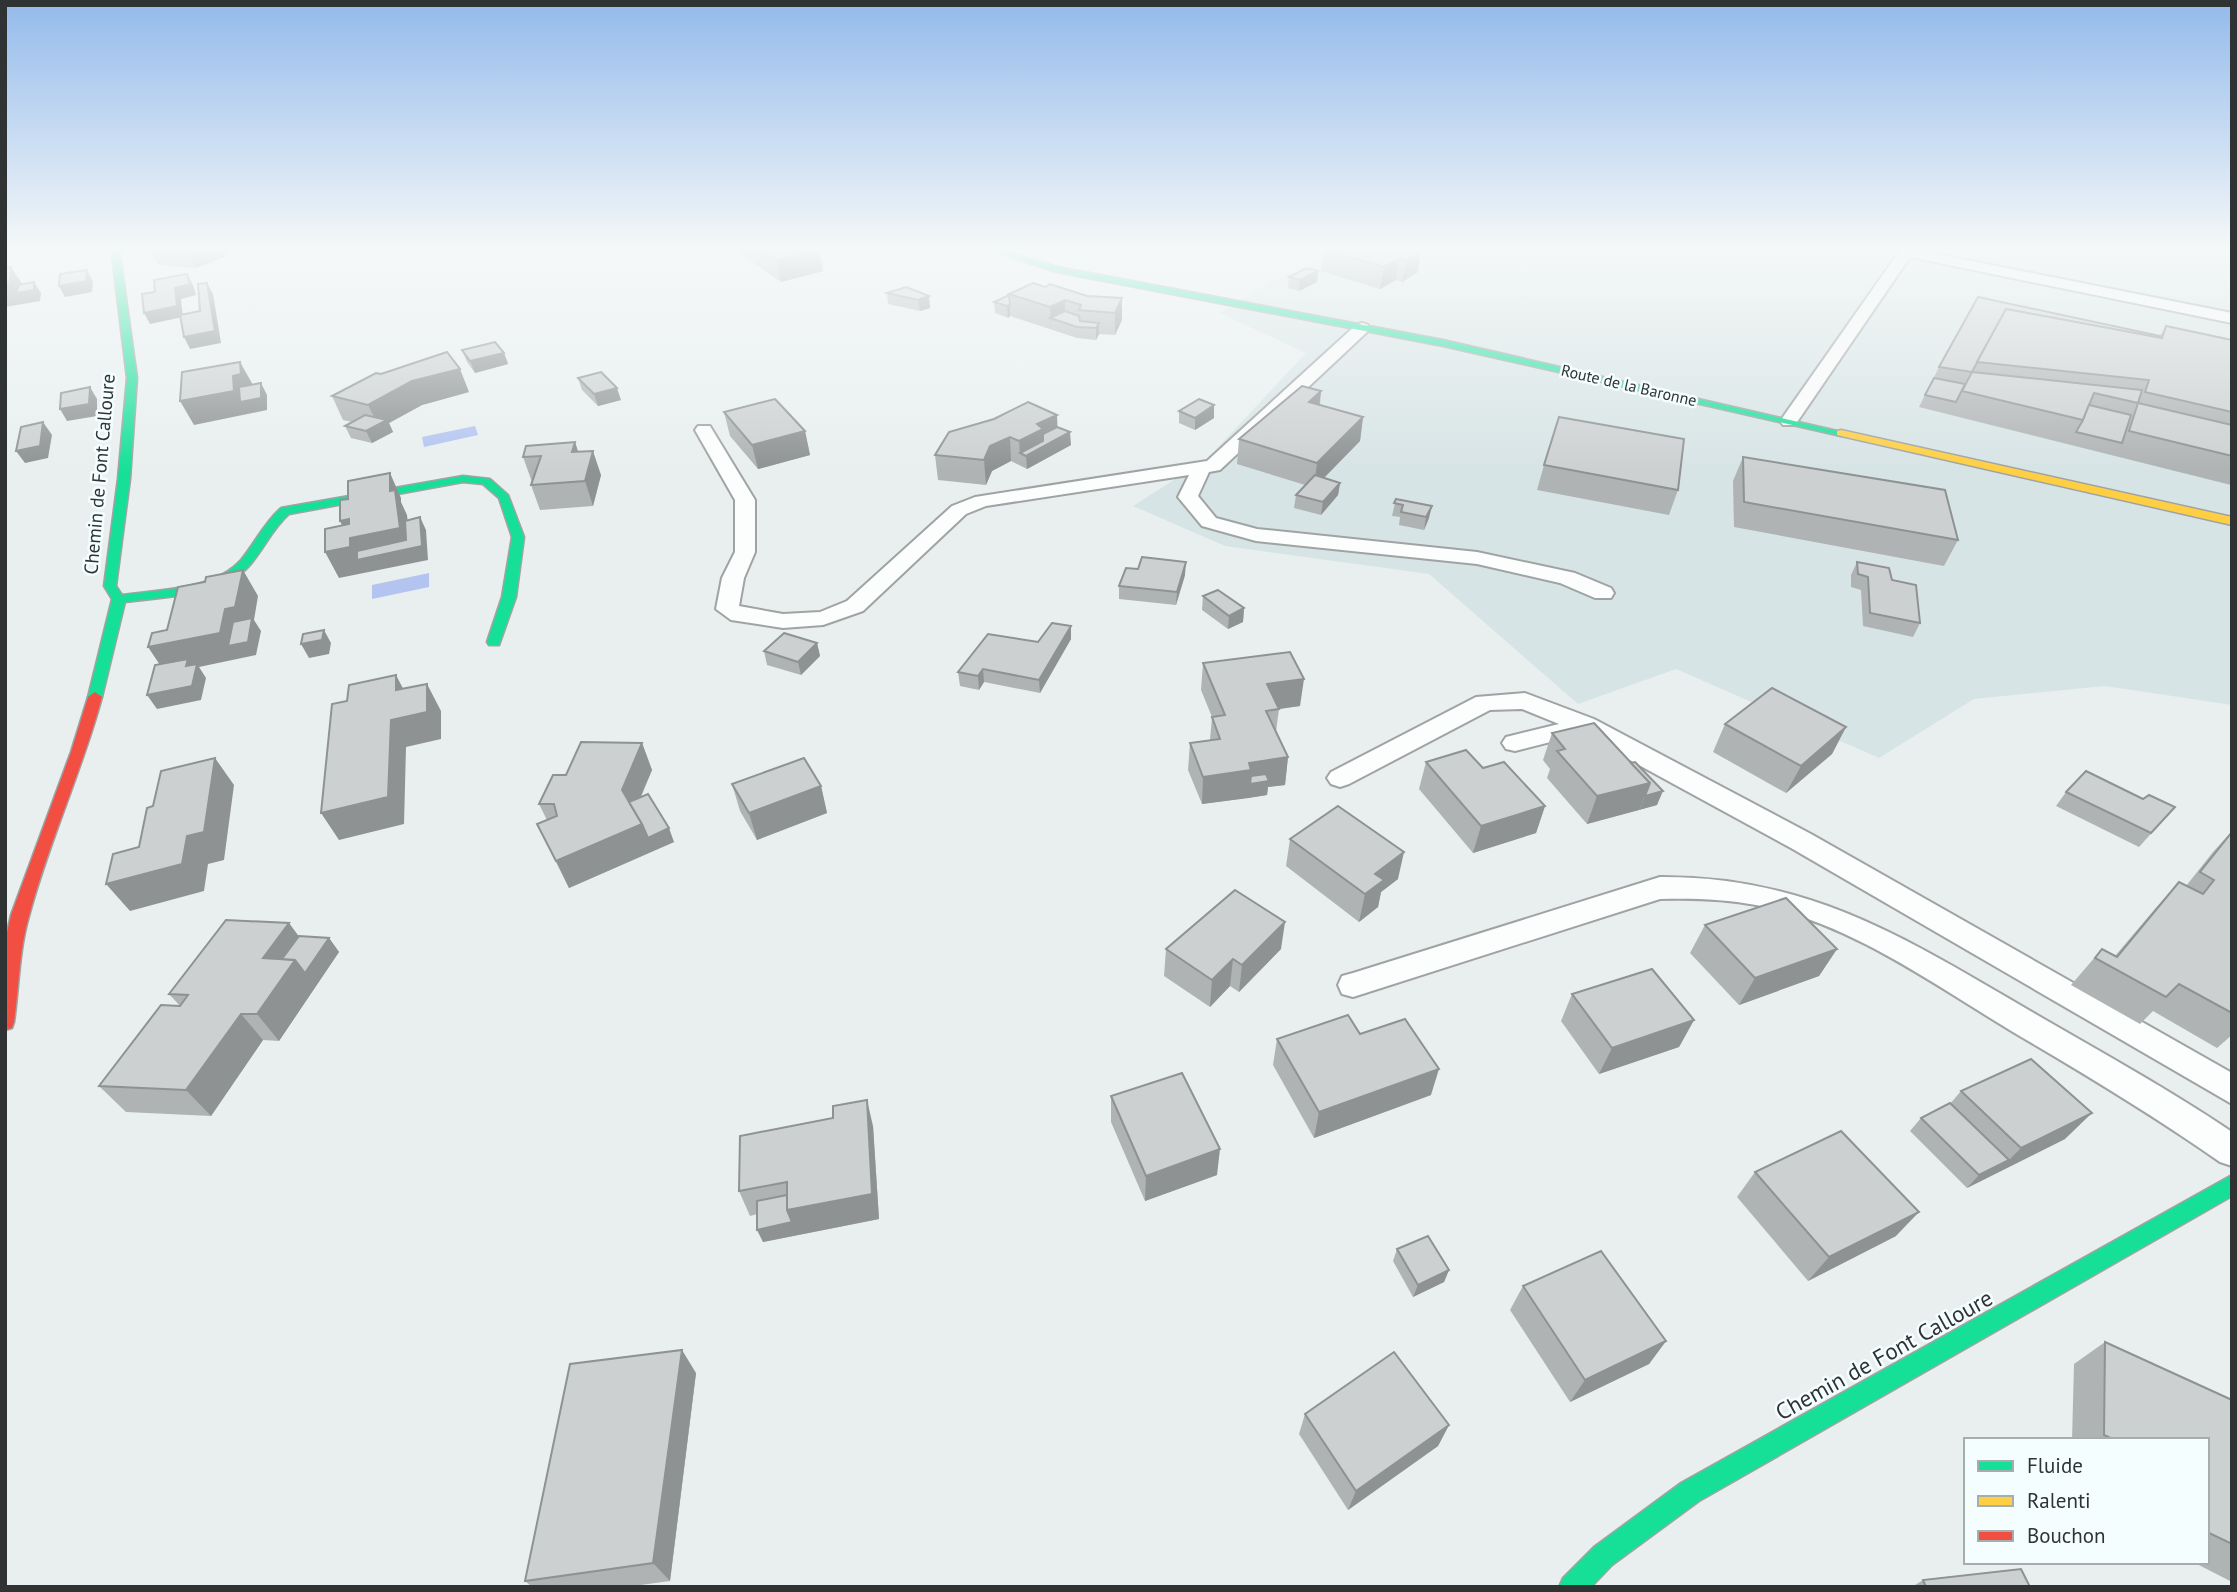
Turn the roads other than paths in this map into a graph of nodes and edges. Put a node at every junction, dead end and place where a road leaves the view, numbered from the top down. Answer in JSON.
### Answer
{"nodes":[{"id":1,"x":125,"y":321,"type":"edge"},
{"id":2,"x":1327,"y":321,"type":"edge"},
{"id":3,"x":1858,"y":321,"type":"edge"},
{"id":4,"x":1362,"y":328,"type":"junction"},
{"id":5,"x":1789,"y":421,"type":"junction"},
{"id":6,"x":704,"y":430,"type":"dead end"},
{"id":7,"x":1202,"y":468,"type":"junction"},
{"id":8,"x":2232,"y":521,"type":"edge"},
{"id":9,"x":1603,"y":593,"type":"dead end"},
{"id":10,"x":119,"y":598,"type":"junction"},
{"id":11,"x":494,"y":642,"type":"dead end"},
{"id":12,"x":1585,"y":725,"type":"junction"},
{"id":13,"x":1515,"y":743,"type":"dead end"},
{"id":14,"x":1340,"y":778,"type":"dead end"},
{"id":15,"x":1353,"y":985,"type":"dead end"},
{"id":16,"x":5,"y":1022,"type":"edge"},
{"id":17,"x":2232,"y":1090,"type":"edge"},
{"id":18,"x":2232,"y":1151,"type":"edge"},
{"id":19,"x":2232,"y":1185,"type":"edge"},
{"id":20,"x":1572,"y":1587,"type":"edge"}],
"edges":[{"from":1,"to":10,"type":"street","name":"Chemin de Font Calloure"},
{"from":2,"to":4,"type":"street","name":"Route de la Baronne"},
{"from":3,"to":5,"type":"lane"},
{"from":4,"to":5,"type":"street","name":"Route de la Baronne"},
{"from":4,"to":7,"type":"lane"},
{"from":5,"to":8,"type":"street","name":"Route de la Baronne"},
{"from":6,"to":7,"type":"lane"},
{"from":7,"to":9,"type":"lane"},
{"from":10,"to":11,"type":"street"},
{"from":10,"to":16,"type":"street","name":"Chemin de Font Calloure"},
{"from":12,"to":13,"type":"lane"},
{"from":12,"to":14,"type":"lane"},
{"from":12,"to":17,"type":"lane"},
{"from":15,"to":18,"type":"lane"},
{"from":19,"to":20,"type":"street","name":"Chemin de Font Calloure"}]}
